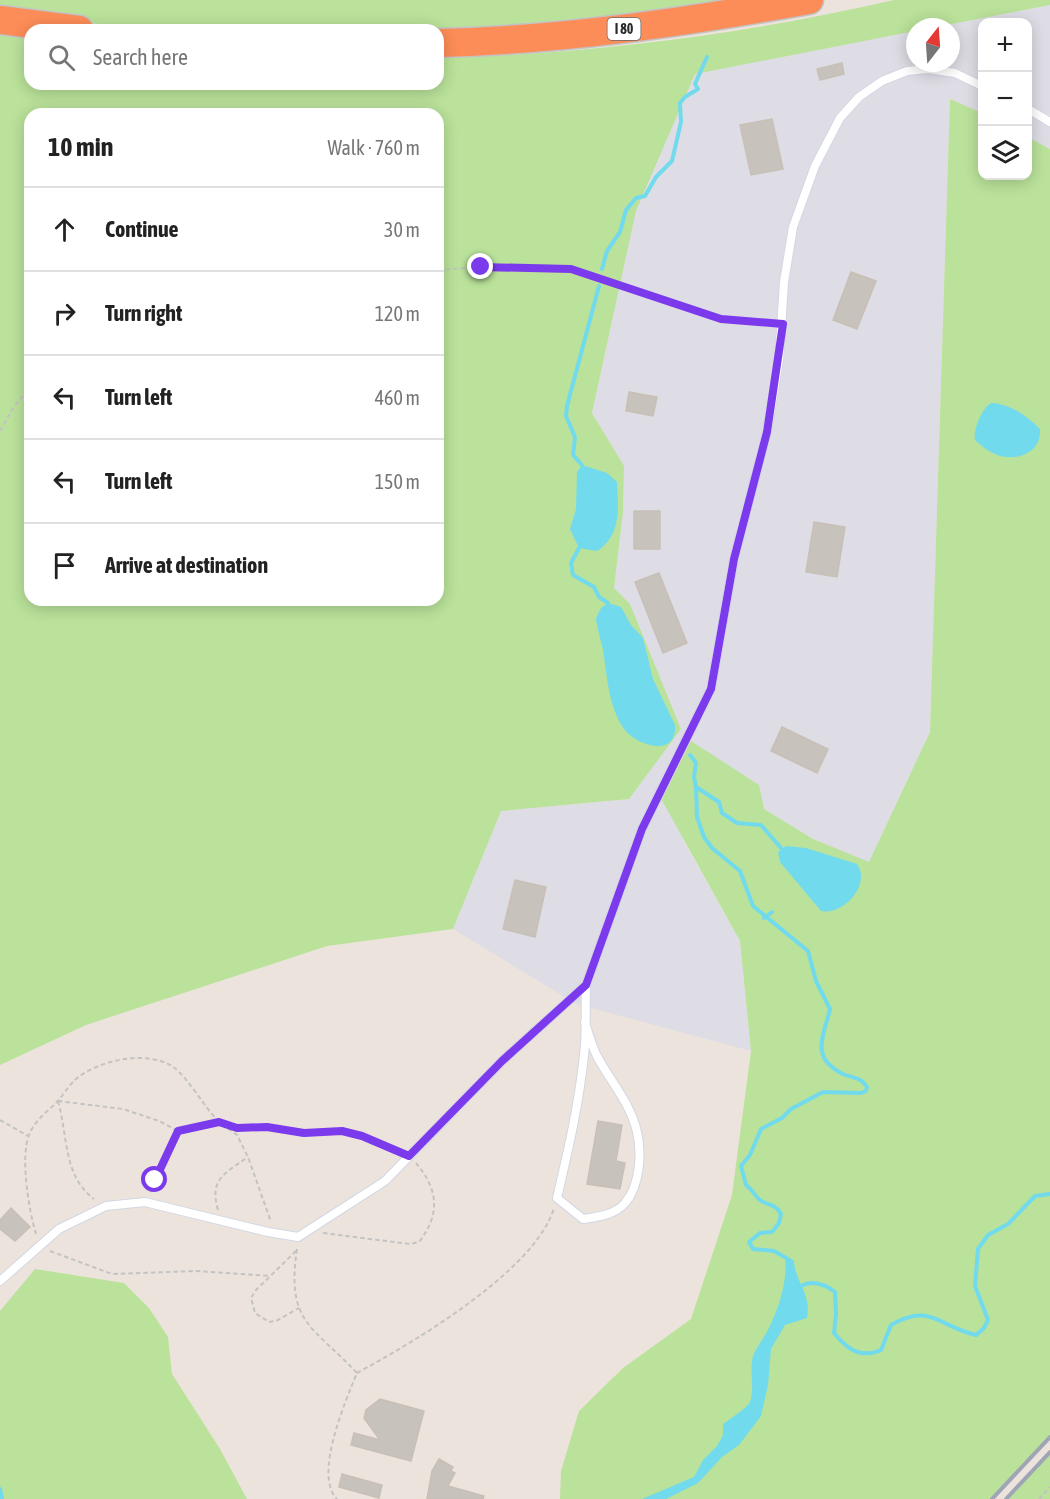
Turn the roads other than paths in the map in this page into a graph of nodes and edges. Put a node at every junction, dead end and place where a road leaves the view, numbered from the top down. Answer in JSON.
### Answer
{"nodes":[{"id":1,"x":808,"y":0,"type":"edge"},
{"id":2,"x":0,"y":20,"type":"edge"},
{"id":3,"x":32,"y":24,"type":"edge"},
{"id":4,"x":444,"y":43,"type":"edge"},
{"id":5,"x":978,"y":84,"type":"edge"},
{"id":6,"x":1032,"y":111,"type":"edge"},
{"id":7,"x":1050,"y":122,"type":"edge"},
{"id":8,"x":586,"y":985,"type":"junction"},
{"id":9,"x":585,"y":1023,"type":"junction"},
{"id":10,"x":0,"y":1281,"type":"edge"}],
"edges":[{"from":1,"to":4,"type":"highway","number":"I 80"},
{"from":2,"to":3,"type":"highway"},
{"from":5,"to":8,"type":"lane"},
{"from":6,"to":7,"type":"lane"},
{"from":8,"to":9,"type":"lane"},
{"from":8,"to":10,"type":"lane"},
{"from":9,"to":9,"type":"lane"}]}
